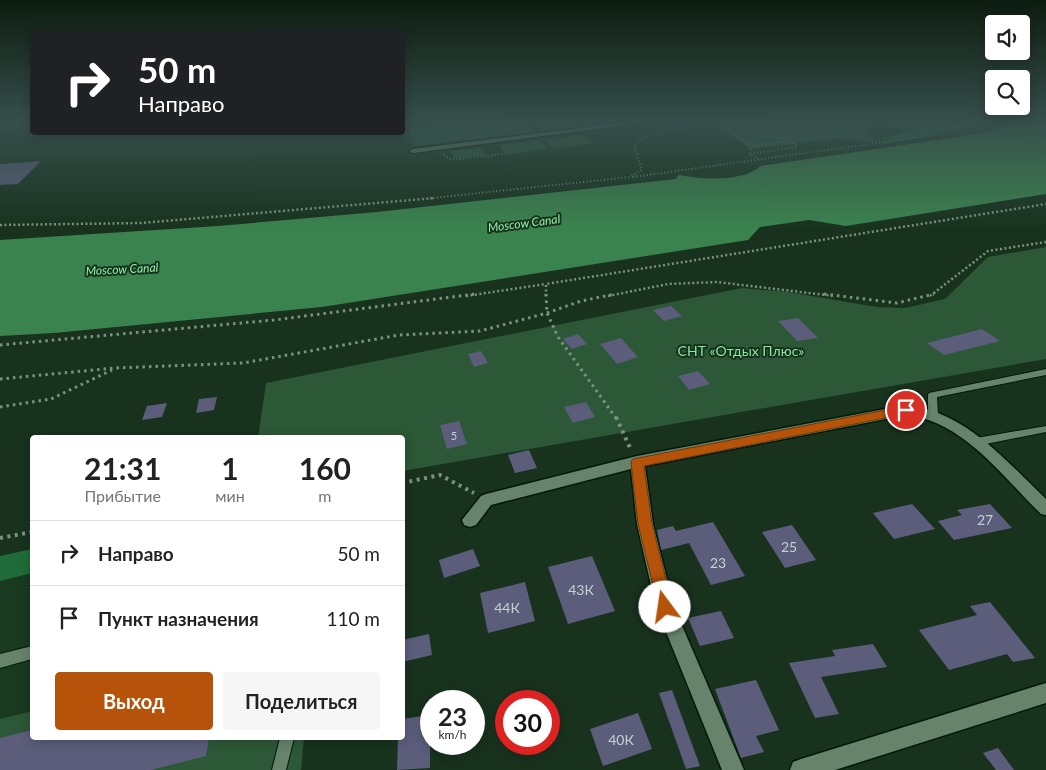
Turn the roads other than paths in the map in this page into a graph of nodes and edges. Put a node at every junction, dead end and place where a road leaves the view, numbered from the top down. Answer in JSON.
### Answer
{"nodes":[{"id":1,"x":1046,"y":372,"type":"edge"},
{"id":2,"x":933,"y":415,"type":"junction"},
{"id":3,"x":1046,"y":429,"type":"edge"},
{"id":4,"x":976,"y":442,"type":"junction"},
{"id":5,"x":637,"y":462,"type":"junction"},
{"id":6,"x":1046,"y":509,"type":"edge"},
{"id":7,"x":470,"y":520,"type":"dead end"},
{"id":8,"x":30,"y":654,"type":"edge"},
{"id":9,"x":0,"y":661,"type":"edge"},
{"id":10,"x":1046,"y":693,"type":"edge"},
{"id":11,"x":287,"y":740,"type":"edge"},
{"id":12,"x":279,"y":770,"type":"edge"},
{"id":13,"x":734,"y":770,"type":"edge"},
{"id":14,"x":801,"y":770,"type":"edge"}],
"edges":[{"from":1,"to":2,"type":"lane"},
{"from":2,"to":4,"type":"street"},
{"from":2,"to":5,"type":"street"},
{"from":3,"to":4,"type":"lane"},
{"from":4,"to":6,"type":"street"},
{"from":5,"to":7,"type":"street"},
{"from":5,"to":13,"type":"street"},
{"from":8,"to":9,"type":"lane"},
{"from":10,"to":14,"type":"street"},
{"from":11,"to":12,"type":"lane"}]}
